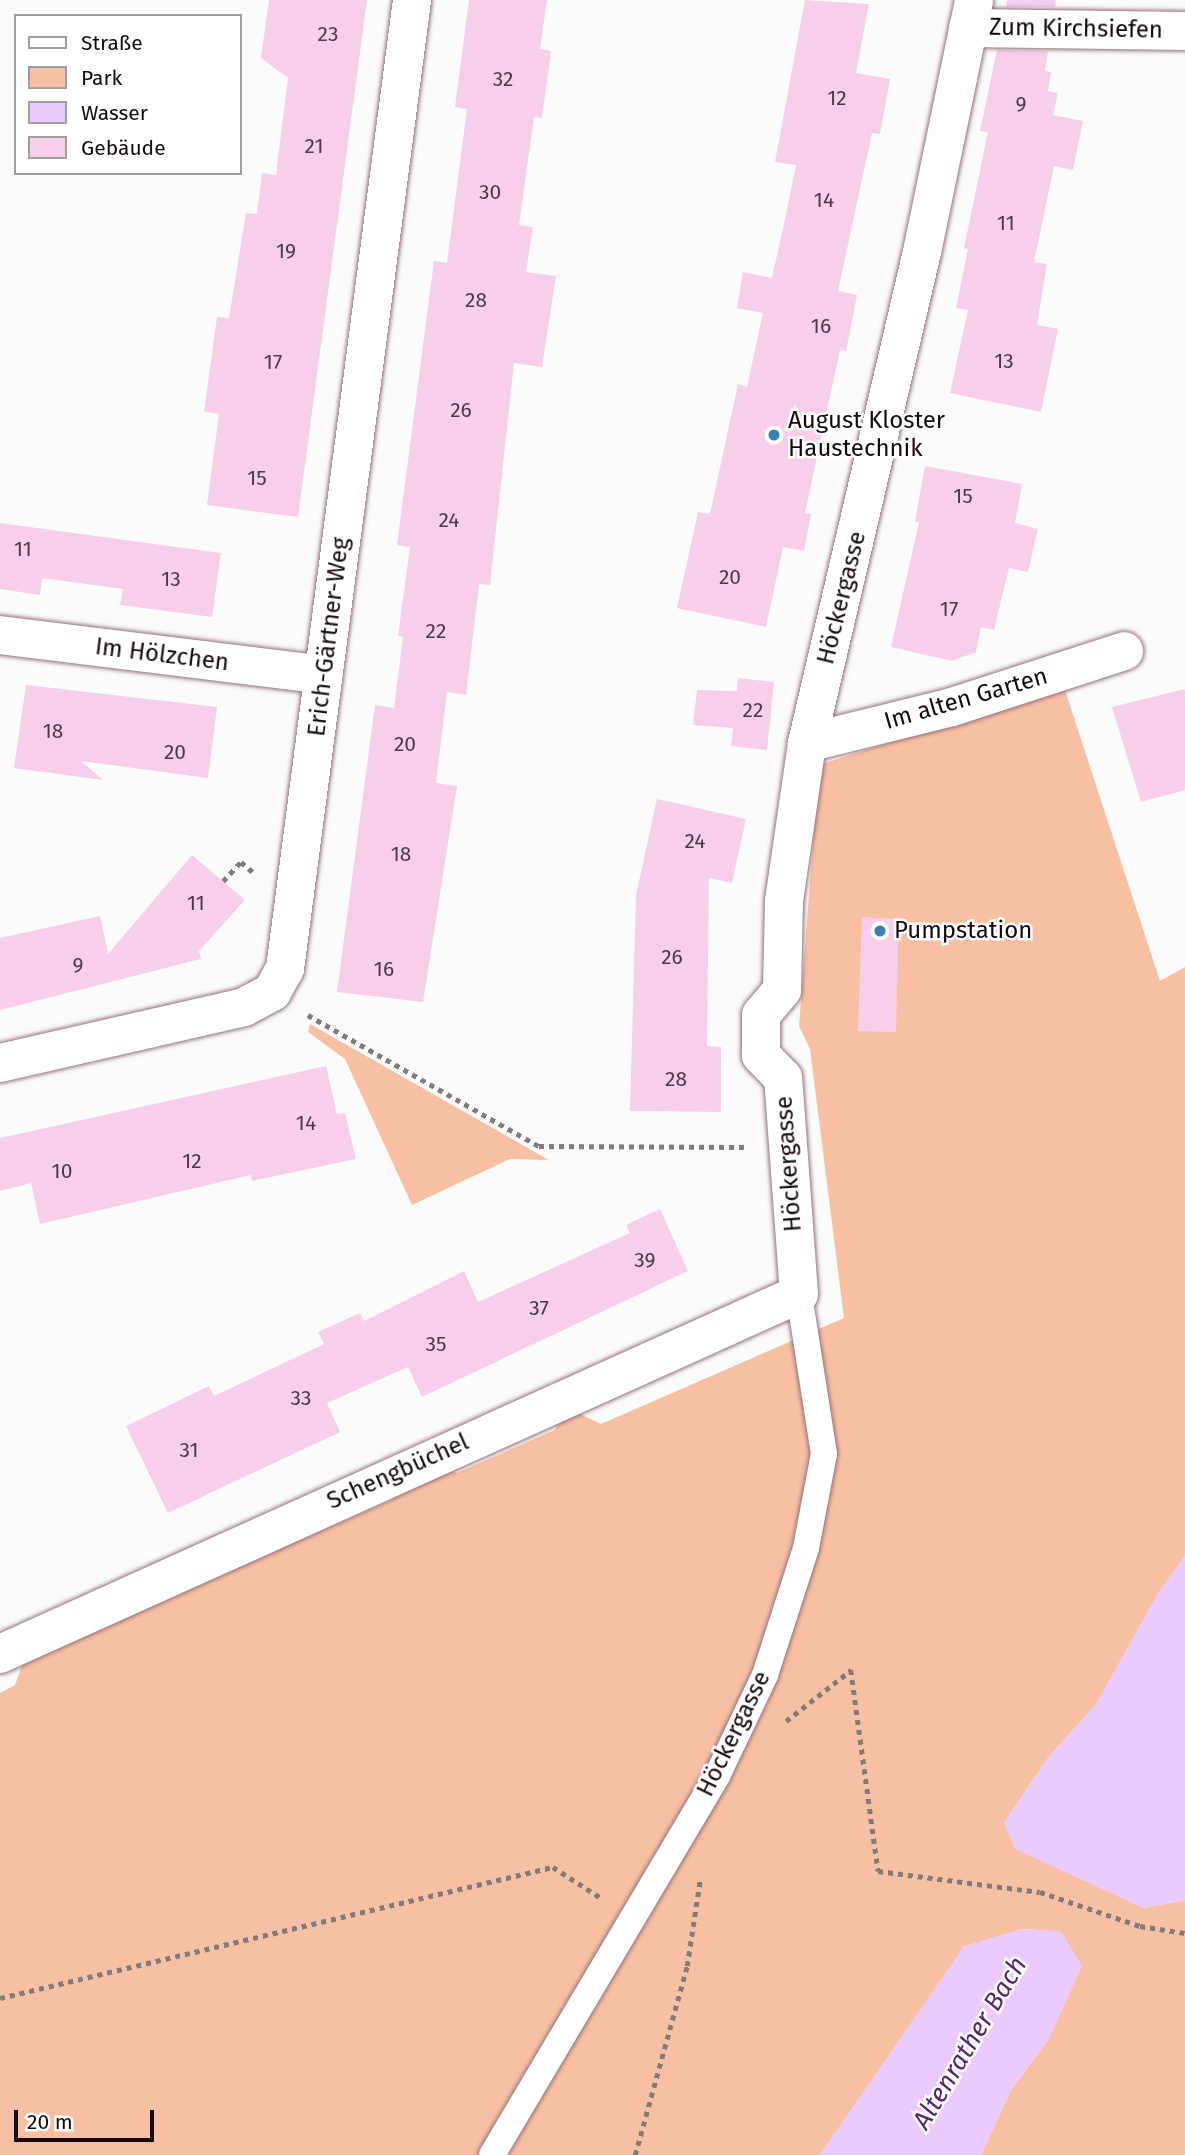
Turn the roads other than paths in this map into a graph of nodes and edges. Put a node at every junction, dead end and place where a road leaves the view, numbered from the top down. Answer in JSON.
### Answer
{"nodes":[{"id":1,"x":411,"y":0,"type":"edge"},
{"id":2,"x":971,"y":14,"type":"edge"},
{"id":3,"x":1185,"y":31,"type":"edge"},
{"id":4,"x":0,"y":635,"type":"edge"},
{"id":5,"x":1124,"y":651,"type":"dead end"},
{"id":6,"x":324,"y":675,"type":"junction"},
{"id":7,"x":807,"y":743,"type":"junction"},
{"id":8,"x":0,"y":1063,"type":"edge"},
{"id":9,"x":799,"y":1294,"type":"junction"},
{"id":10,"x":0,"y":1654,"type":"edge"},
{"id":11,"x":492,"y":2155,"type":"edge"}],
"edges":[{"from":1,"to":6,"type":"street","name":"Erich-Gärtner-Weg"},
{"from":2,"to":3,"type":"street","name":"Zum Kirchsiefen"},
{"from":2,"to":7,"type":"street","name":"Höckergasse"},
{"from":4,"to":6,"type":"street","name":"Im Hölzchen"},
{"from":5,"to":7,"type":"street","name":"Im alten Garten"},
{"from":6,"to":8,"type":"street","name":"Erich-Gärtner-Weg"},
{"from":7,"to":9,"type":"street","name":"Höckergasse"},
{"from":9,"to":10,"type":"street","name":"Schengbüchel"},
{"from":9,"to":11,"type":"lane","name":"Höckergasse"}]}
